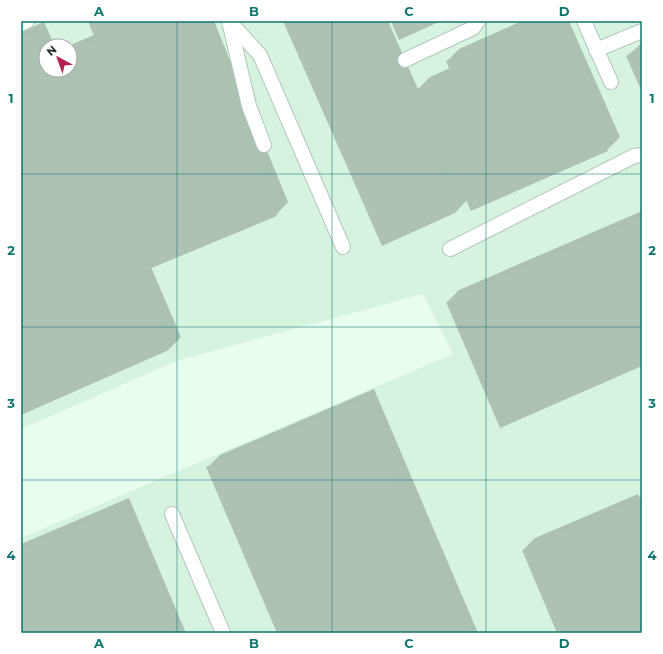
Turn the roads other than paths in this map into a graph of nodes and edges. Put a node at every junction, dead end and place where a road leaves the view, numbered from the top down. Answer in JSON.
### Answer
{"nodes":[{"id":1,"x":27,"y":21,"type":"edge"},
{"id":2,"x":229,"y":21,"type":"edge"},
{"id":3,"x":478,"y":21,"type":"edge"},
{"id":4,"x":584,"y":21,"type":"edge"},
{"id":5,"x":21,"y":24,"type":"edge"},
{"id":6,"x":642,"y":31,"type":"edge"},
{"id":7,"x":596,"y":50,"type":"junction"},
{"id":8,"x":405,"y":60,"type":"dead end"},
{"id":9,"x":610,"y":82,"type":"dead end"},
{"id":10,"x":264,"y":145,"type":"dead end"},
{"id":11,"x":642,"y":155,"type":"edge"},
{"id":12,"x":343,"y":247,"type":"dead end"},
{"id":13,"x":450,"y":249,"type":"dead end"},
{"id":14,"x":172,"y":514,"type":"dead end"},
{"id":15,"x":224,"y":633,"type":"edge"}],
"edges":[{"from":1,"to":5,"type":"lane"},
{"from":2,"to":10,"type":"lane"},
{"from":2,"to":12,"type":"lane"},
{"from":3,"to":8,"type":"lane"},
{"from":4,"to":7,"type":"lane"},
{"from":6,"to":7,"type":"lane"},
{"from":7,"to":9,"type":"lane"},
{"from":11,"to":13,"type":"lane"},
{"from":14,"to":15,"type":"lane"}]}
